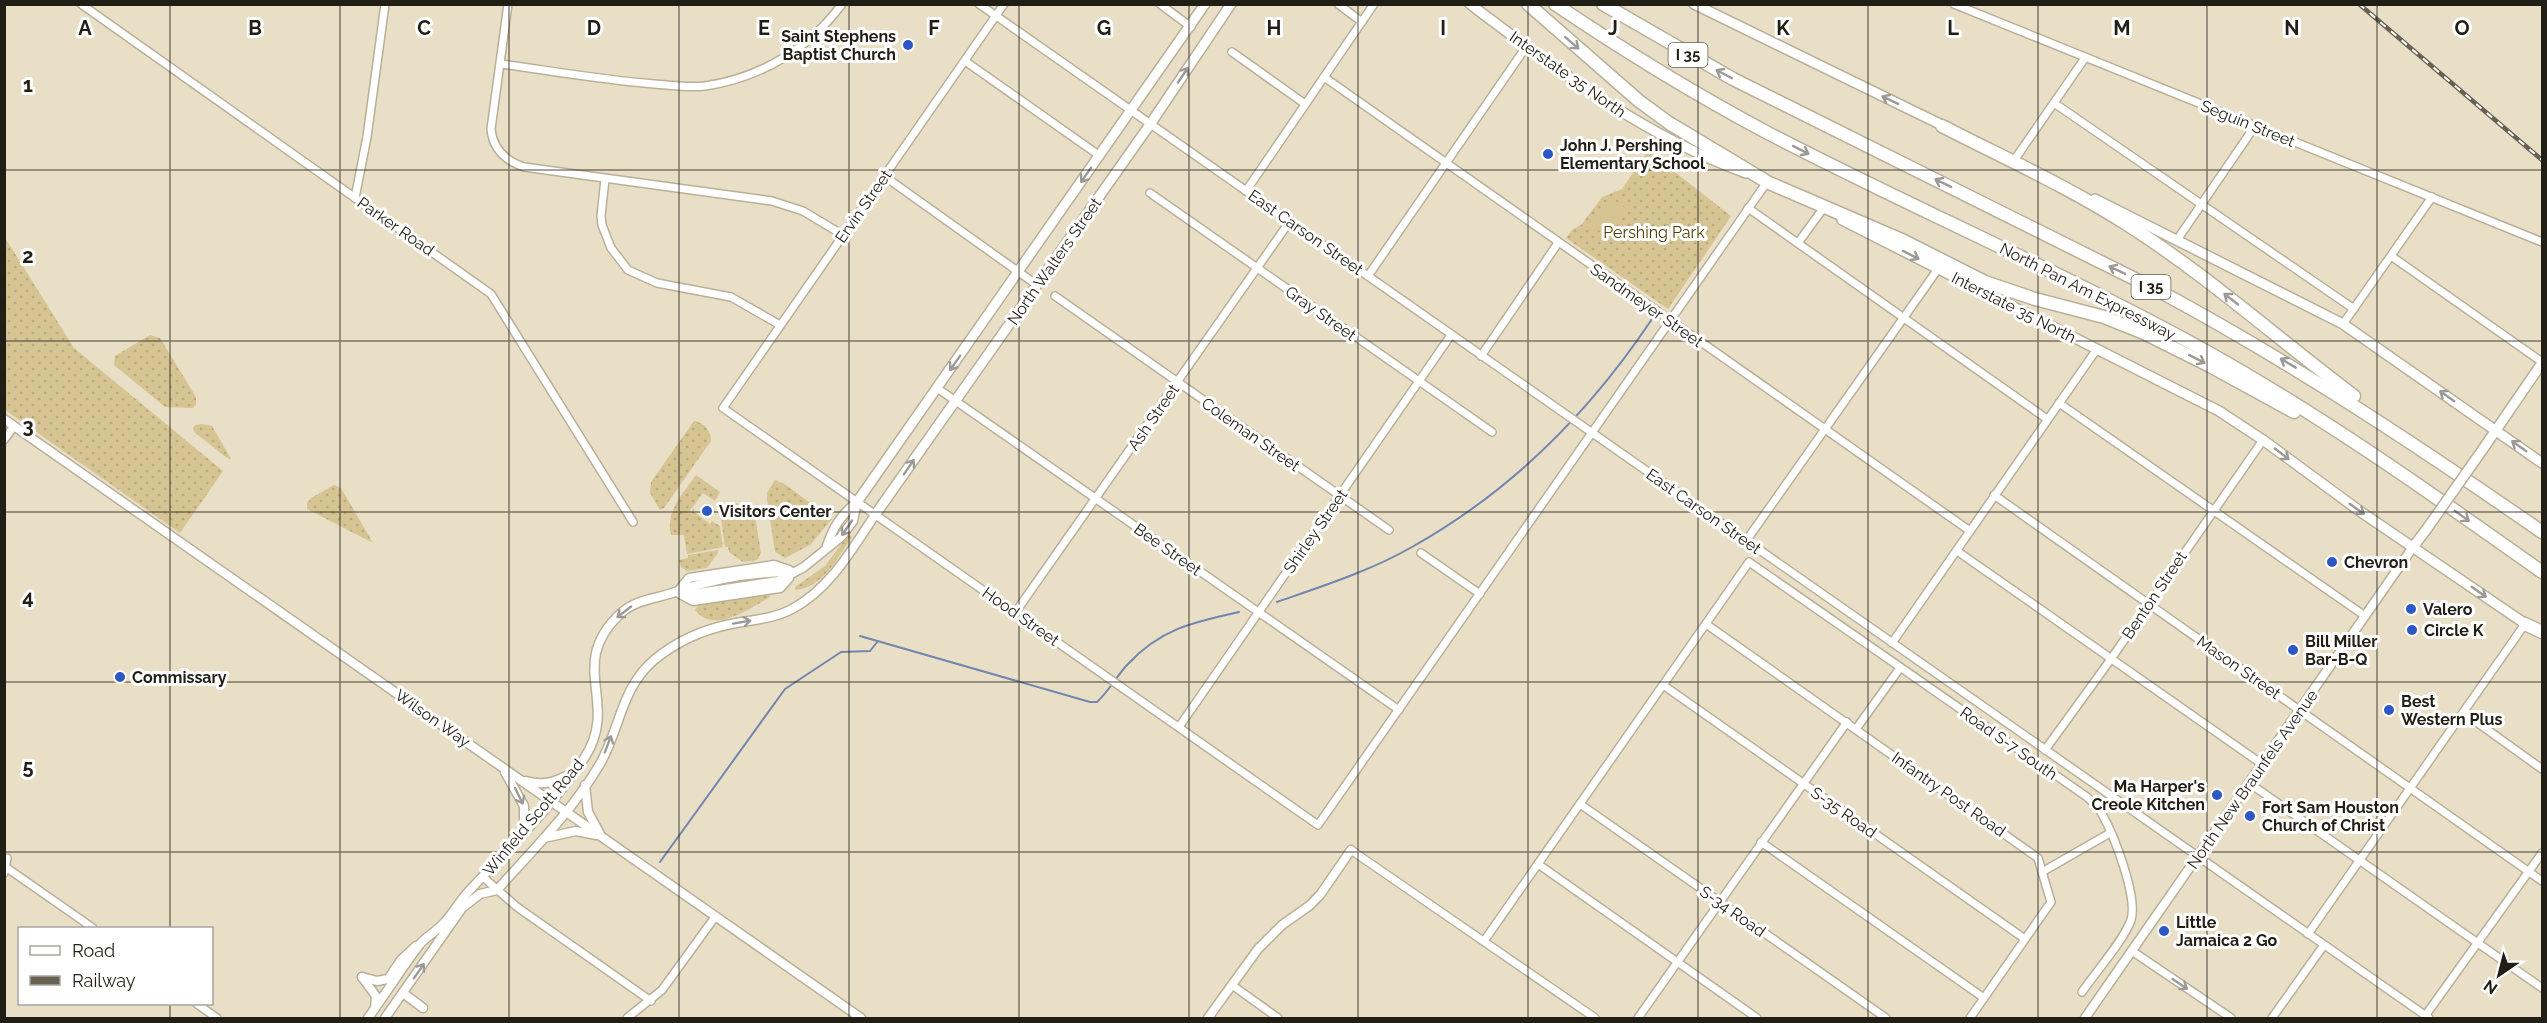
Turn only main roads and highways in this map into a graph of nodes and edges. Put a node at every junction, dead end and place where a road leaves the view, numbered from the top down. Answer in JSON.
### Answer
{"nodes":[{"id":1,"x":1205,"y":4,"type":"edge"},
{"id":2,"x":1231,"y":4,"type":"edge"},
{"id":3,"x":1470,"y":4,"type":"edge"},
{"id":4,"x":1528,"y":4,"type":"edge"},
{"id":5,"x":1555,"y":4,"type":"edge"},
{"id":6,"x":1603,"y":4,"type":"edge"},
{"id":7,"x":1694,"y":4,"type":"edge"},
{"id":8,"x":1942,"y":126,"type":"junction"},
{"id":9,"x":1766,"y":181,"type":"junction"},
{"id":10,"x":2542,"y":362,"type":"edge"},
{"id":11,"x":2495,"y":430,"type":"junction"},
{"id":12,"x":2443,"y":463,"type":"junction"},
{"id":13,"x":2542,"y":463,"type":"edge"},
{"id":14,"x":2397,"y":470,"type":"junction"},
{"id":15,"x":857,"y":502,"type":"road end"},
{"id":16,"x":875,"y":515,"type":"road end"},
{"id":17,"x":2542,"y":532,"type":"edge"},
{"id":18,"x":2413,"y":547,"type":"junction"},
{"id":19,"x":2542,"y":572,"type":"edge"},
{"id":20,"x":2525,"y":624,"type":"joint"},
{"id":21,"x":2542,"y":634,"type":"edge"}],
"edges":[{"from":1,"to":15,"type":"main road","name":"North Walters Street","one_way":true},
{"from":16,"to":2,"type":"main road","name":"North Walters Street","one_way":true},
{"from":3,"to":9,"type":"main road","name":"Interstate 35 North"},
{"from":4,"to":9,"type":"highway","one_way":true},
{"from":5,"to":14,"type":"highway","name":"North Pan Am Expressway","number":"I 35","one_way":true},
{"from":12,"to":6,"type":"highway","name":"North Pan Am Expressway","number":"I 35","one_way":true},
{"from":8,"to":7,"type":"main road","one_way":true},
{"from":11,"to":8,"type":"main road","one_way":true},
{"from":12,"to":8,"type":"highway","one_way":true},
{"from":9,"to":14,"type":"highway","one_way":true},
{"from":9,"to":18,"type":"main road","name":"Interstate 35 North","one_way":true},
{"from":10,"to":11,"type":"main road","name":"North New Braunfels Avenue"},
{"from":13,"to":11,"type":"main road","one_way":true},
{"from":11,"to":18,"type":"main road","name":"North New Braunfels Avenue","bridge":true},
{"from":12,"to":17,"type":"highway","name":"North Pan Am Expressway","number":"I 35"},
{"from":14,"to":19,"type":"highway","name":"North Pan Am Expressway","number":"I 35","one_way":true},
{"from":18,"to":20,"type":"main road","name":"Interstate 35 North","one_way":true},
{"from":20,"to":21,"type":"highway"}]}
